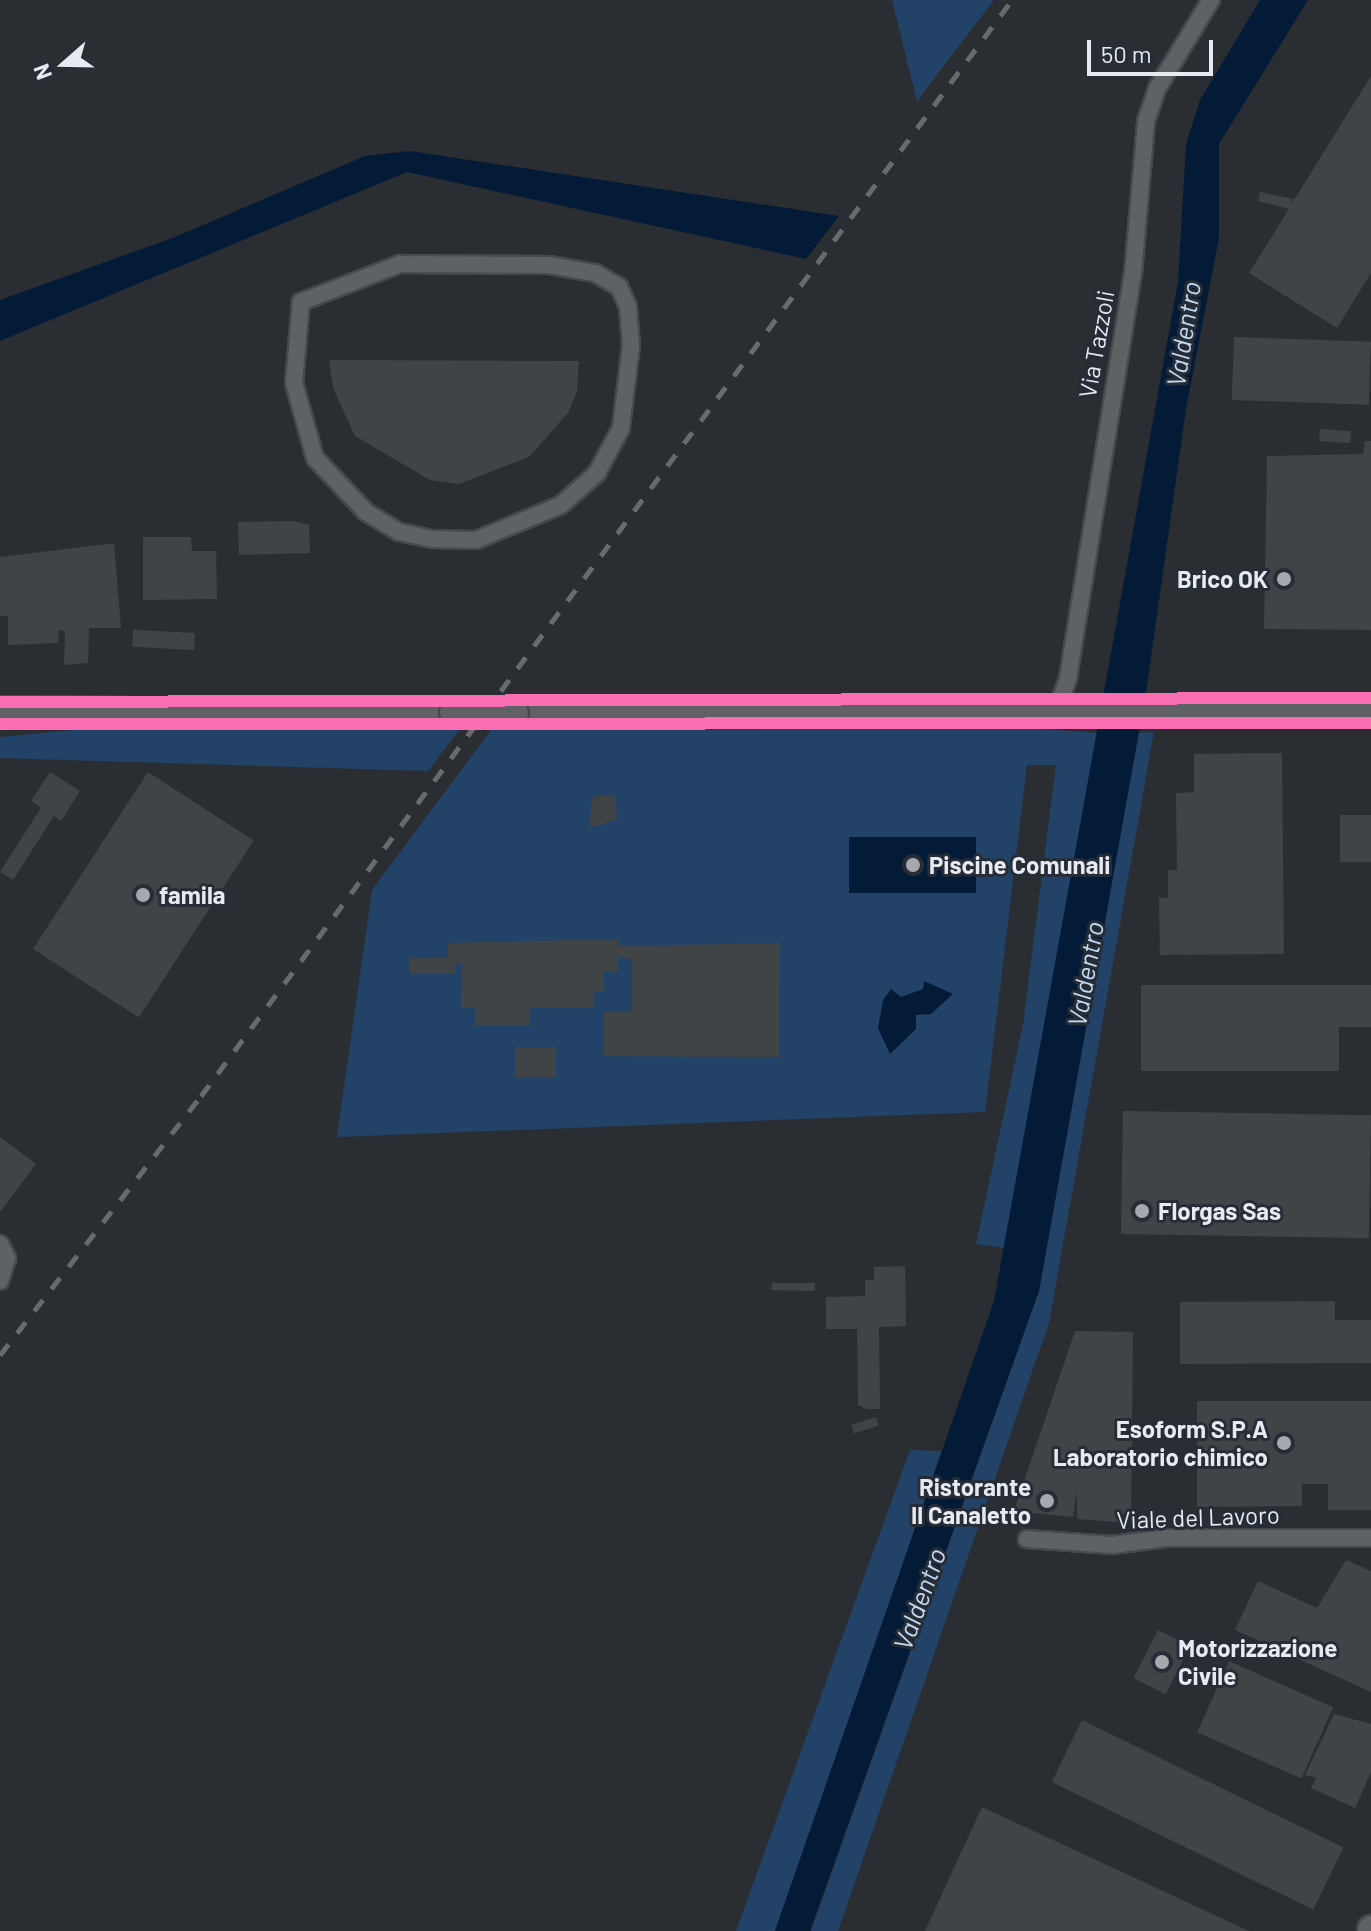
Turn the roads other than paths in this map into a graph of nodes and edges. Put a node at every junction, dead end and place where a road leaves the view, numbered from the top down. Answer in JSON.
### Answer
{"nodes":[{"id":1,"x":1211,"y":0,"type":"edge"},
{"id":2,"x":301,"y":302,"type":"joint"},
{"id":3,"x":0,"y":709,"type":"edge"},
{"id":4,"x":26,"y":709,"type":"junction"},
{"id":5,"x":1057,"y":709,"type":"junction"},
{"id":6,"x":1371,"y":710,"type":"edge"},
{"id":7,"x":0,"y":717,"type":"edge"},
{"id":8,"x":0,"y":1244,"type":"edge"},
{"id":9,"x":0,"y":1281,"type":"edge"},
{"id":10,"x":1371,"y":1538,"type":"edge"},
{"id":11,"x":1027,"y":1539,"type":"dead end"}],
"edges":[{"from":1,"to":5,"type":"street","name":"Via Tazzoli"},
{"from":2,"to":2,"type":"street"},
{"from":3,"to":4,"type":"main road"},
{"from":4,"to":5,"type":"main road","bridge":true},
{"from":4,"to":7,"type":"street"},
{"from":5,"to":6,"type":"main road"},
{"from":8,"to":9,"type":"street"},
{"from":10,"to":11,"type":"street","name":"Viale del Lavoro"}]}
